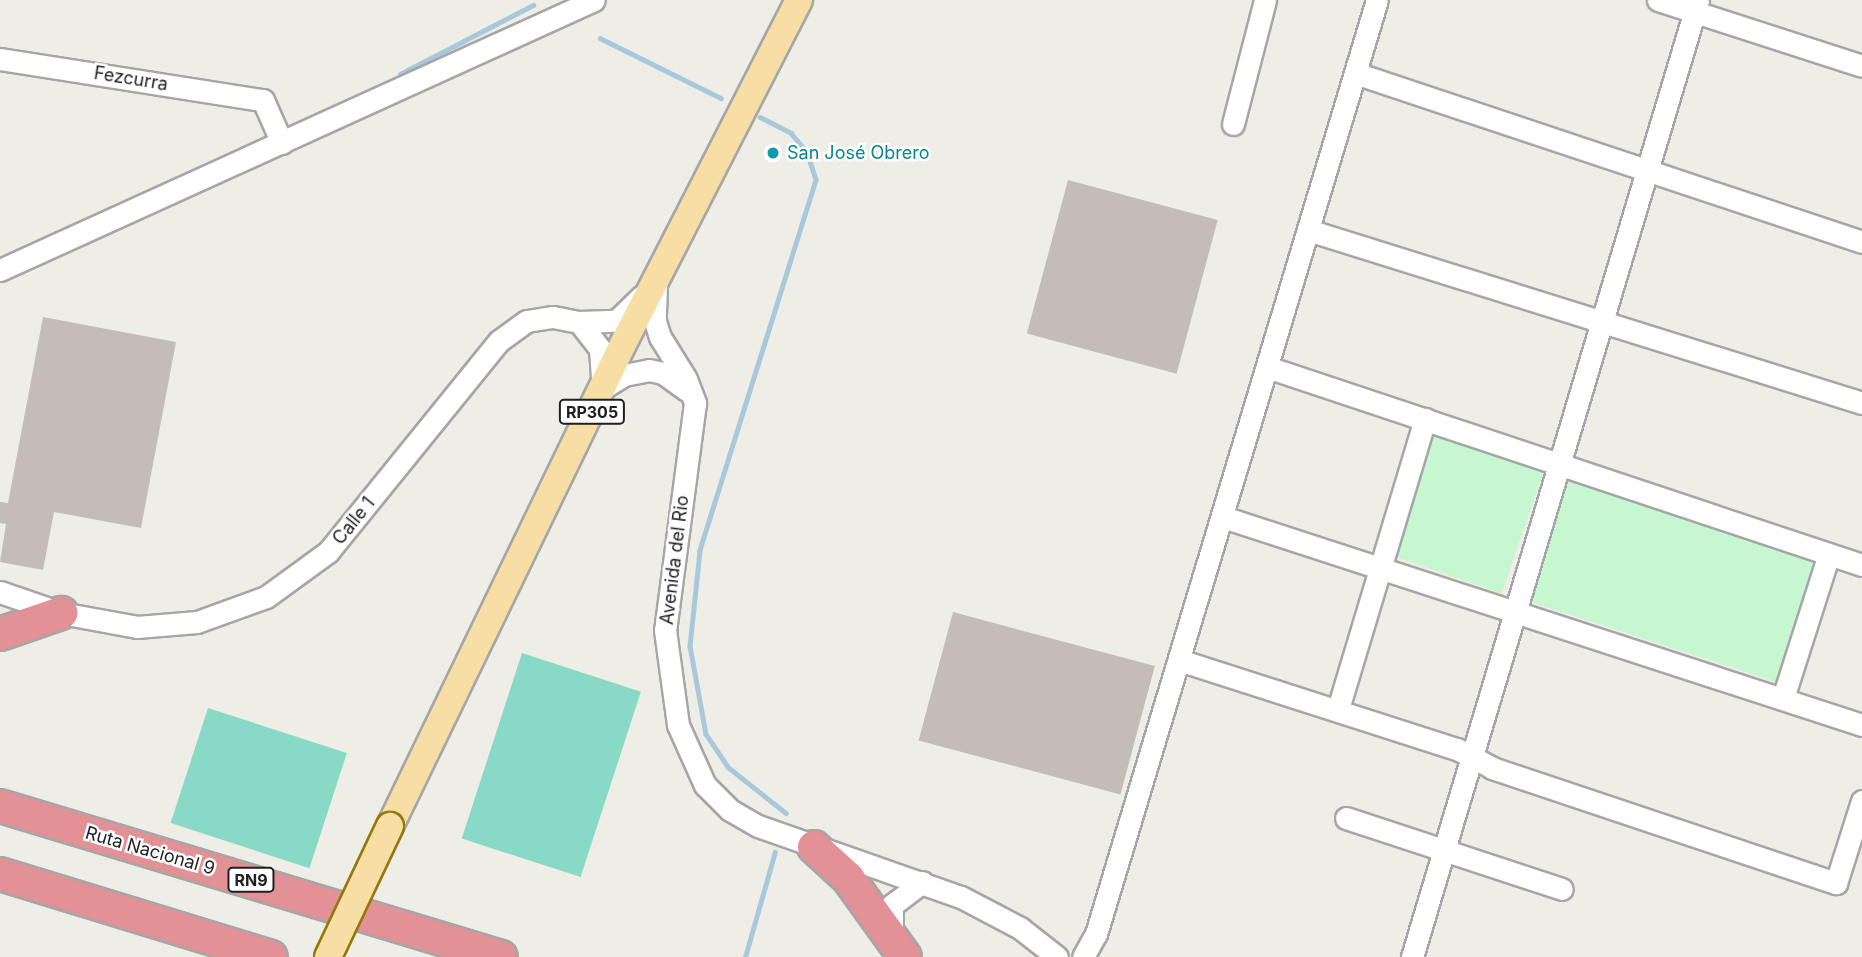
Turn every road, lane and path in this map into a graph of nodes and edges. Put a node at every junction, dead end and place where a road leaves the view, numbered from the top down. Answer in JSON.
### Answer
{"nodes":[{"id":1,"x":594,"y":0,"type":"edge"},
{"id":2,"x":799,"y":0,"type":"edge"},
{"id":3,"x":1265,"y":0,"type":"edge"},
{"id":4,"x":1377,"y":0,"type":"edge"},
{"id":5,"x":1658,"y":0,"type":"edge"},
{"id":6,"x":1697,"y":6,"type":"edge"},
{"id":7,"x":0,"y":59,"type":"edge"},
{"id":8,"x":1862,"y":66,"type":"edge"},
{"id":9,"x":1355,"y":74,"type":"junction"},
{"id":10,"x":1233,"y":124,"type":"dead end"},
{"id":11,"x":282,"y":143,"type":"junction"},
{"id":12,"x":1647,"y":170,"type":"junction"},
{"id":13,"x":1308,"y":230,"type":"junction"},
{"id":14,"x":1862,"y":242,"type":"edge"},
{"id":15,"x":0,"y":270,"type":"edge"},
{"id":16,"x":657,"y":279,"type":"junction"},
{"id":17,"x":1603,"y":321,"type":"junction"},
{"id":18,"x":579,"y":322,"type":"junction"},
{"id":19,"x":1266,"y":367,"type":"junction"},
{"id":20,"x":603,"y":388,"type":"junction"},
{"id":21,"x":695,"y":403,"type":"junction"},
{"id":22,"x":1862,"y":403,"type":"edge"},
{"id":23,"x":1425,"y":419,"type":"junction"},
{"id":24,"x":1561,"y":463,"type":"junction"},
{"id":25,"x":1223,"y":517,"type":"junction"},
{"id":26,"x":1829,"y":554,"type":"junction"},
{"id":27,"x":1862,"y":565,"type":"edge"},
{"id":28,"x":1381,"y":567,"type":"junction"},
{"id":29,"x":0,"y":592,"type":"edge"},
{"id":30,"x":61,"y":613,"type":"junction"},
{"id":31,"x":1516,"y":613,"type":"junction"},
{"id":32,"x":0,"y":634,"type":"edge"},
{"id":33,"x":1179,"y":660,"type":"junction"},
{"id":34,"x":1783,"y":698,"type":"junction"},
{"id":35,"x":1338,"y":709,"type":"junction"},
{"id":36,"x":1862,"y":724,"type":"edge"},
{"id":37,"x":1473,"y":759,"type":"junction"},
{"id":38,"x":1862,"y":802,"type":"edge"},
{"id":39,"x":0,"y":806,"type":"edge"},
{"id":40,"x":1346,"y":818,"type":"dead end"},
{"id":41,"x":814,"y":847,"type":"junction"},
{"id":42,"x":1444,"y":850,"type":"junction"},
{"id":43,"x":0,"y":874,"type":"edge"},
{"id":44,"x":922,"y":882,"type":"junction"},
{"id":45,"x":1562,"y":889,"type":"dead end"},
{"id":46,"x":899,"y":948,"type":"edge"},
{"id":47,"x":271,"y":957,"type":"edge"},
{"id":48,"x":328,"y":957,"type":"edge"},
{"id":49,"x":501,"y":957,"type":"edge"},
{"id":50,"x":1057,"y":957,"type":"edge"},
{"id":51,"x":1083,"y":957,"type":"edge"},
{"id":52,"x":1412,"y":957,"type":"edge"}],
"edges":[{"from":1,"to":11,"type":"street"},
{"from":2,"to":16,"type":"main road","number":"RP305"},
{"from":3,"to":10,"type":"street"},
{"from":4,"to":9,"type":"street"},
{"from":5,"to":6,"type":"street"},
{"from":6,"to":8,"type":"street"},
{"from":6,"to":12,"type":"street"},
{"from":7,"to":11,"type":"street","name":"Fezcurra"},
{"from":9,"to":12,"type":"street"},
{"from":9,"to":13,"type":"street"},
{"from":11,"to":15,"type":"street"},
{"from":12,"to":14,"type":"street"},
{"from":12,"to":17,"type":"street"},
{"from":13,"to":17,"type":"street"},
{"from":13,"to":19,"type":"street"},
{"from":16,"to":18,"type":"street","name":"Calle 1"},
{"from":16,"to":20,"type":"main road","number":"RP305"},
{"from":16,"to":21,"type":"street","name":"Avenida del Rio"},
{"from":17,"to":22,"type":"street"},
{"from":17,"to":24,"type":"street"},
{"from":18,"to":20,"type":"street"},
{"from":18,"to":30,"type":"street","name":"Calle 1"},
{"from":19,"to":23,"type":"street"},
{"from":19,"to":25,"type":"street"},
{"from":20,"to":21,"type":"street"},
{"from":20,"to":48,"type":"main road","number":"RP305","bridge":true},
{"from":21,"to":41,"type":"street","name":"Avenida del Rio"},
{"from":23,"to":24,"type":"street"},
{"from":23,"to":28,"type":"street"},
{"from":24,"to":26,"type":"street"},
{"from":24,"to":31,"type":"street"},
{"from":25,"to":28,"type":"street"},
{"from":25,"to":33,"type":"street"},
{"from":26,"to":27,"type":"street"},
{"from":26,"to":34,"type":"street"},
{"from":28,"to":31,"type":"street"},
{"from":28,"to":35,"type":"street"},
{"from":29,"to":30,"type":"street","name":"Calle 1"},
{"from":30,"to":32,"type":"highway"},
{"from":31,"to":34,"type":"street"},
{"from":31,"to":37,"type":"street"},
{"from":33,"to":35,"type":"street"},
{"from":33,"to":51,"type":"street"},
{"from":34,"to":36,"type":"street"},
{"from":35,"to":37,"type":"street"},
{"from":37,"to":38,"type":"street"},
{"from":37,"to":42,"type":"street"},
{"from":39,"to":49,"type":"highway","name":"Ruta Nacional 9","number":"RN9"},
{"from":40,"to":42,"type":"street"},
{"from":41,"to":44,"type":"street","name":"Avenida del Rio"},
{"from":41,"to":46,"type":"highway"},
{"from":42,"to":45,"type":"street"},
{"from":42,"to":52,"type":"street"},
{"from":43,"to":47,"type":"highway"},
{"from":44,"to":46,"type":"street"},
{"from":44,"to":50,"type":"street","name":"Avenida del Rio"}]}
